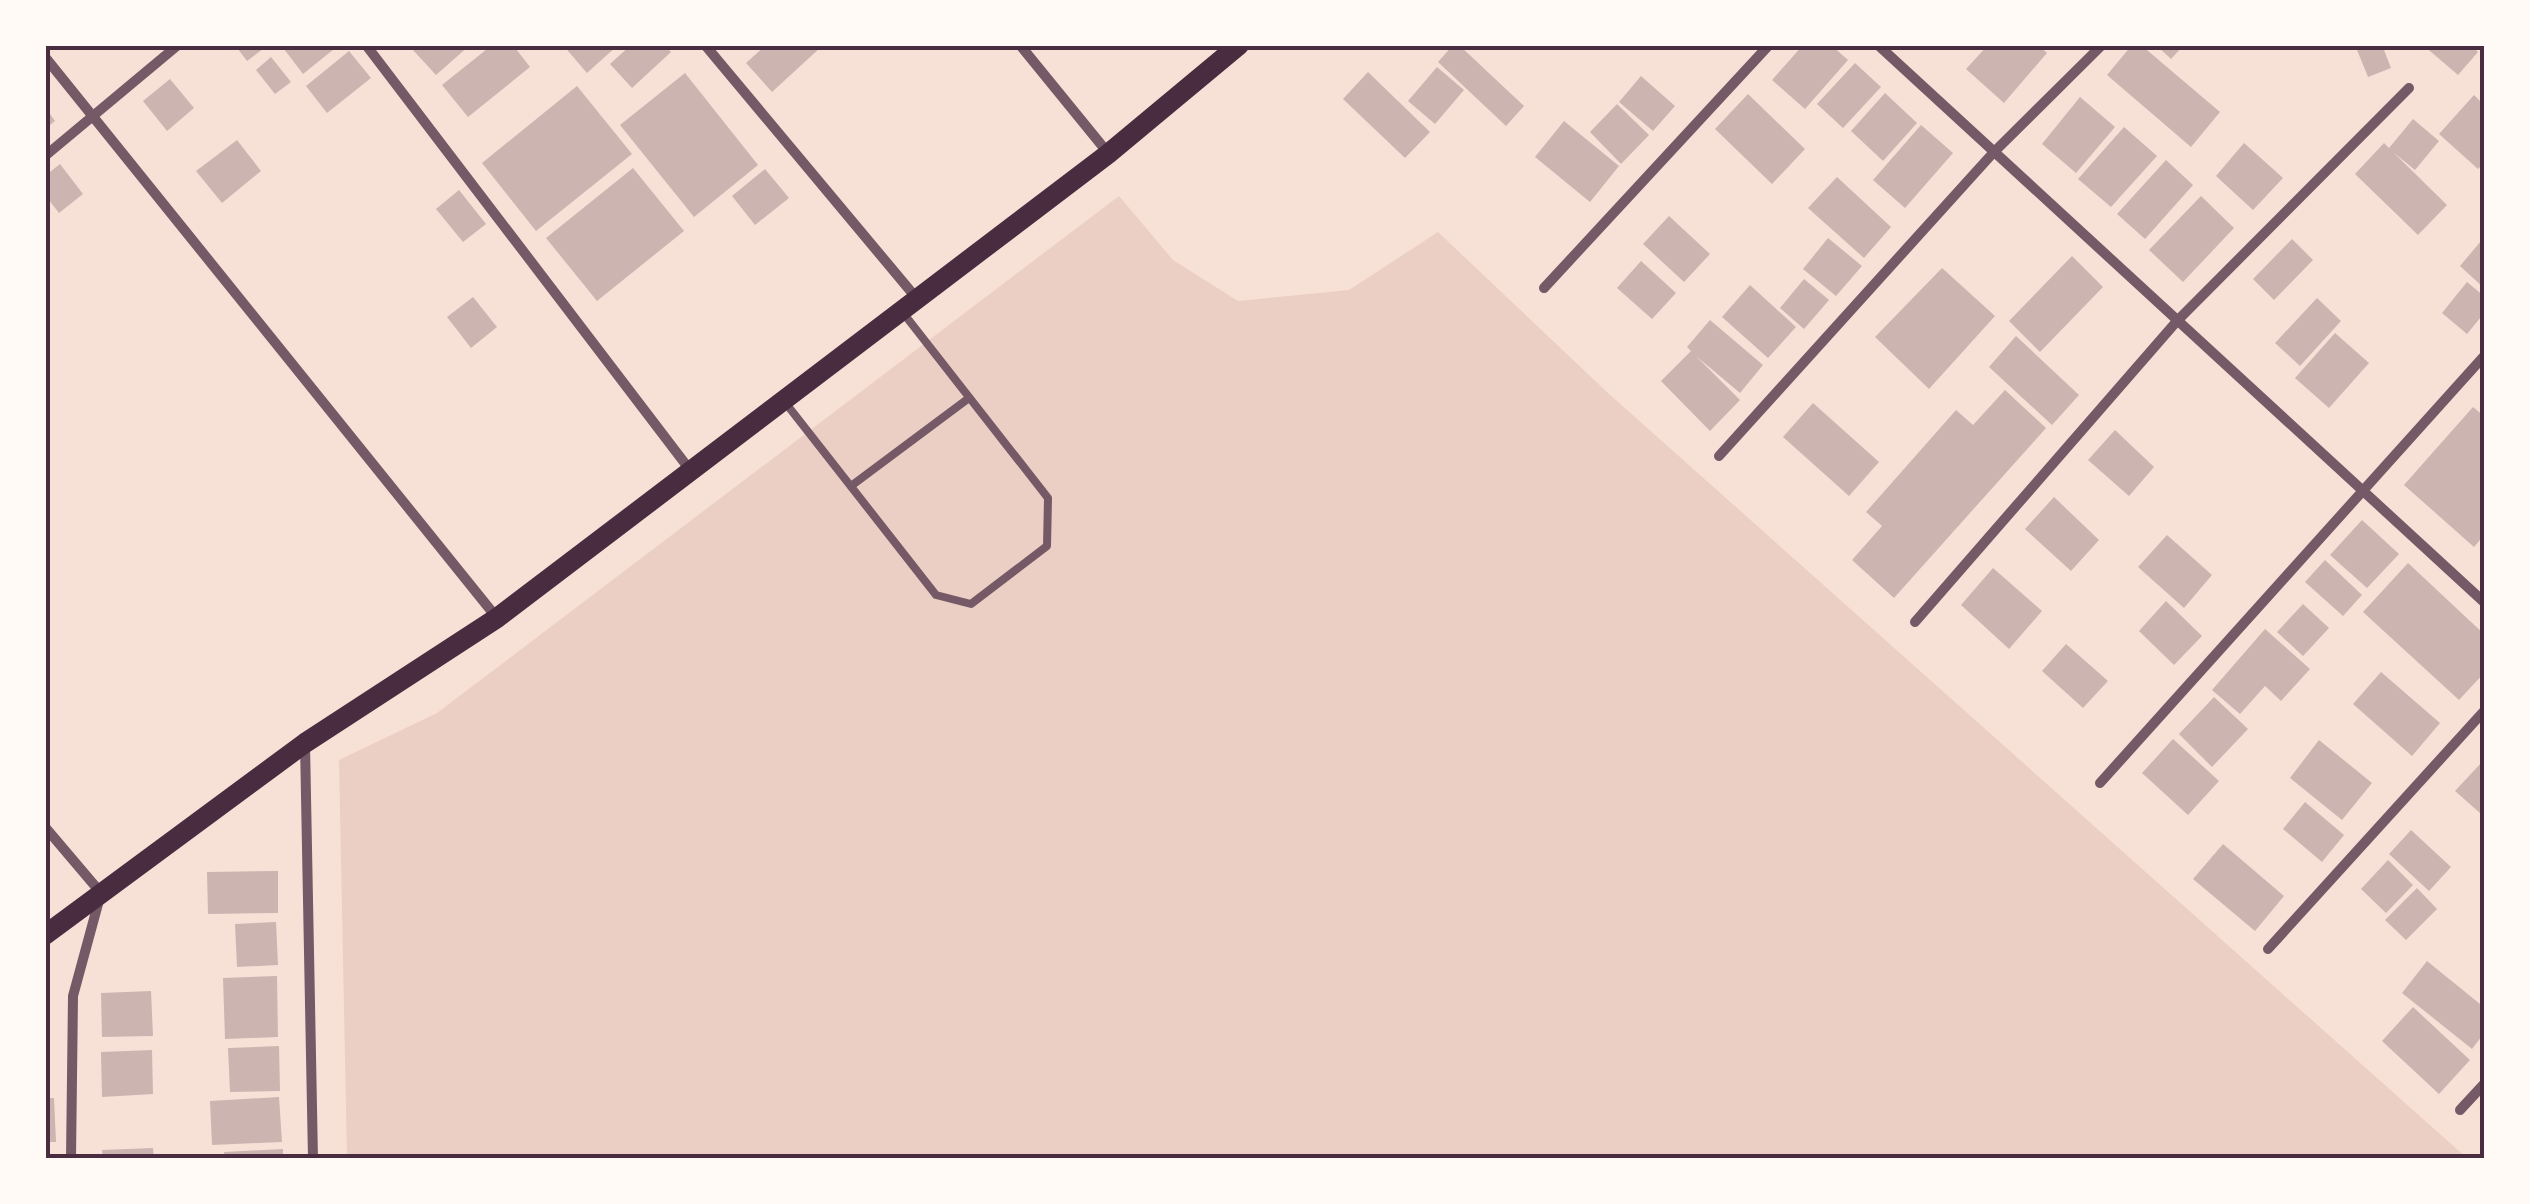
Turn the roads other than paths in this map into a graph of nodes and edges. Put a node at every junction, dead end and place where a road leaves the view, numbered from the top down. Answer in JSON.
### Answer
{"nodes":[{"id":1,"x":178,"y":45,"type":"edge"},
{"id":2,"x":366,"y":45,"type":"edge"},
{"id":3,"x":706,"y":45,"type":"edge"},
{"id":4,"x":1020,"y":45,"type":"edge"},
{"id":5,"x":1240,"y":45,"type":"edge"},
{"id":6,"x":1769,"y":45,"type":"edge"},
{"id":7,"x":1878,"y":45,"type":"edge"},
{"id":8,"x":2102,"y":45,"type":"edge"},
{"id":9,"x":45,"y":57,"type":"edge"},
{"id":10,"x":2409,"y":88,"type":"dead end"},
{"id":11,"x":97,"y":116,"type":"junction"},
{"id":12,"x":1992,"y":153,"type":"junction"},
{"id":13,"x":1108,"y":154,"type":"junction"},
{"id":14,"x":45,"y":156,"type":"edge"},
{"id":15,"x":1544,"y":288,"type":"dead end"},
{"id":16,"x":910,"y":306,"type":"junction"},
{"id":17,"x":2177,"y":321,"type":"junction"},
{"id":18,"x":2485,"y":355,"type":"edge"},
{"id":19,"x":969,"y":398,"type":"junction"},
{"id":20,"x":784,"y":400,"type":"junction"},
{"id":21,"x":1720,"y":456,"type":"dead end"},
{"id":22,"x":690,"y":470,"type":"junction"},
{"id":23,"x":851,"y":486,"type":"junction"},
{"id":24,"x":2365,"y":493,"type":"junction"},
{"id":25,"x":2485,"y":603,"type":"edge"},
{"id":26,"x":497,"y":618,"type":"junction"},
{"id":27,"x":1915,"y":622,"type":"dead end"},
{"id":28,"x":2485,"y":710,"type":"edge"},
{"id":29,"x":305,"y":743,"type":"junction"},
{"id":30,"x":2100,"y":783,"type":"dead end"},
{"id":31,"x":45,"y":828,"type":"edge"},
{"id":32,"x":100,"y":893,"type":"junction"},
{"id":33,"x":45,"y":936,"type":"edge"},
{"id":34,"x":2268,"y":949,"type":"dead end"},
{"id":35,"x":2485,"y":1084,"type":"edge"},
{"id":36,"x":2460,"y":1110,"type":"dead end"},
{"id":37,"x":71,"y":1159,"type":"edge"},
{"id":38,"x":312,"y":1159,"type":"edge"}],
"edges":[{"from":1,"to":11,"type":"street"},
{"from":2,"to":22,"type":"street"},
{"from":3,"to":16,"type":"street"},
{"from":4,"to":13,"type":"street"},
{"from":5,"to":13,"type":"main road"},
{"from":6,"to":15,"type":"street"},
{"from":7,"to":12,"type":"street"},
{"from":8,"to":12,"type":"street"},
{"from":9,"to":11,"type":"street"},
{"from":10,"to":17,"type":"street"},
{"from":11,"to":14,"type":"street"},
{"from":11,"to":26,"type":"street"},
{"from":12,"to":17,"type":"street"},
{"from":12,"to":21,"type":"street"},
{"from":13,"to":16,"type":"main road"},
{"from":16,"to":19,"type":"lane"},
{"from":16,"to":20,"type":"main road"},
{"from":17,"to":24,"type":"street"},
{"from":17,"to":27,"type":"street"},
{"from":18,"to":24,"type":"street"},
{"from":19,"to":23,"type":"lane"},
{"from":19,"to":23,"type":"lane"},
{"from":20,"to":22,"type":"main road"},
{"from":20,"to":23,"type":"lane"},
{"from":22,"to":26,"type":"main road"},
{"from":24,"to":25,"type":"street"},
{"from":24,"to":30,"type":"street"},
{"from":26,"to":29,"type":"main road"},
{"from":28,"to":34,"type":"street"},
{"from":29,"to":32,"type":"main road"},
{"from":29,"to":38,"type":"street"},
{"from":31,"to":32,"type":"street"},
{"from":32,"to":33,"type":"main road"},
{"from":32,"to":37,"type":"street"},
{"from":35,"to":36,"type":"street"}]}
